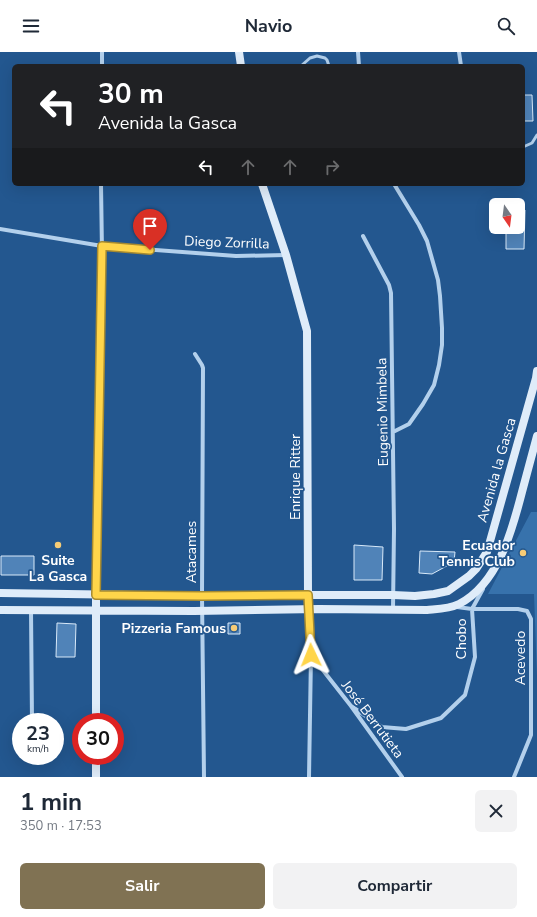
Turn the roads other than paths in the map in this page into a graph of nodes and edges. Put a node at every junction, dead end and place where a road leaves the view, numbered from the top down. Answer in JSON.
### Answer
{"nodes":[{"id":1,"x":102,"y":52,"type":"edge"},
{"id":2,"x":239,"y":52,"type":"edge"},
{"id":3,"x":358,"y":52,"type":"edge"},
{"id":4,"x":459,"y":52,"type":"edge"},
{"id":5,"x":102,"y":64,"type":"edge"},
{"id":6,"x":241,"y":64,"type":"edge"},
{"id":7,"x":303,"y":64,"type":"edge"},
{"id":8,"x":328,"y":64,"type":"edge"},
{"id":9,"x":359,"y":64,"type":"edge"},
{"id":10,"x":461,"y":64,"type":"edge"},
{"id":11,"x":537,"y":135,"type":"edge"},
{"id":12,"x":525,"y":146,"type":"edge"},
{"id":13,"x":101,"y":186,"type":"edge"},
{"id":14,"x":263,"y":186,"type":"edge"},
{"id":15,"x":395,"y":186,"type":"edge"},
{"id":16,"x":0,"y":229,"type":"edge"},
{"id":17,"x":363,"y":236,"type":"dead end"},
{"id":18,"x":102,"y":246,"type":"junction"},
{"id":19,"x":286,"y":255,"type":"junction"},
{"id":20,"x":195,"y":354,"type":"dead end"},
{"id":21,"x":537,"y":371,"type":"edge"},
{"id":22,"x":393,"y":432,"type":"junction"},
{"id":23,"x":537,"y":436,"type":"edge"},
{"id":24,"x":490,"y":575,"type":"junction"},
{"id":25,"x":0,"y":593,"type":"edge"},
{"id":26,"x":96,"y":595,"type":"junction"},
{"id":27,"x":308,"y":595,"type":"junction"},
{"id":28,"x":393,"y":595,"type":"junction"},
{"id":29,"x":202,"y":596,"type":"junction"},
{"id":30,"x":453,"y":606,"type":"junction"},
{"id":31,"x":393,"y":609,"type":"junction"},
{"id":32,"x":472,"y":609,"type":"junction"},
{"id":33,"x":0,"y":610,"type":"edge"},
{"id":34,"x":31,"y":610,"type":"junction"},
{"id":35,"x":309,"y":610,"type":"junction"},
{"id":36,"x":96,"y":611,"type":"junction"},
{"id":37,"x":202,"y":611,"type":"junction"},
{"id":38,"x":311,"y":655,"type":"junction"},
{"id":39,"x":351,"y":706,"type":"junction"},
{"id":40,"x":32,"y":713,"type":"edge"},
{"id":41,"x":96,"y":713,"type":"edge"},
{"id":42,"x":96,"y":765,"type":"edge"},
{"id":43,"x":96,"y":777,"type":"edge"},
{"id":44,"x":204,"y":777,"type":"edge"},
{"id":45,"x":309,"y":777,"type":"edge"},
{"id":46,"x":402,"y":777,"type":"edge"},
{"id":47,"x":514,"y":777,"type":"edge"}],
"edges":[{"from":1,"to":5,"type":"street"},
{"from":2,"to":6,"type":"main road"},
{"from":3,"to":9,"type":"street"},
{"from":4,"to":10,"type":"street"},
{"from":7,"to":8,"type":"lane"},
{"from":11,"to":12,"type":"lane"},
{"from":13,"to":18,"type":"street"},
{"from":14,"to":19,"type":"main road","name":"Enrique Ritter"},
{"from":15,"to":22,"type":"street"},
{"from":16,"to":18,"type":"street","name":"Diego Zorrilla"},
{"from":17,"to":22,"type":"street","name":"Eugenio Mimbela"},
{"from":18,"to":19,"type":"street","name":"Diego Zorrilla"},
{"from":18,"to":26,"type":"street"},
{"from":19,"to":27,"type":"main road","name":"Enrique Ritter"},
{"from":20,"to":29,"type":"street","name":"Atacames"},
{"from":21,"to":28,"type":"main road","name":"Avenida la Gasca"},
{"from":22,"to":28,"type":"street","name":"Eugenio Mimbela"},
{"from":23,"to":24,"type":"main road"},
{"from":24,"to":30,"type":"main road"},
{"from":24,"to":32,"type":"street","name":"Chobo"},
{"from":25,"to":26,"type":"main road","name":"Avenida la Gasca"},
{"from":26,"to":29,"type":"main road","name":"Avenida la Gasca"},
{"from":26,"to":36,"type":"main road"},
{"from":27,"to":28,"type":"main road","name":"Avenida la Gasca"},
{"from":27,"to":29,"type":"main road","name":"Avenida la Gasca"},
{"from":27,"to":35,"type":"street","name":"Enrique Ritter"},
{"from":28,"to":31,"type":"street","name":"Eugenio Mimbela"},
{"from":29,"to":37,"type":"street","name":"Atacames"},
{"from":30,"to":31,"type":"main road"},
{"from":30,"to":32,"type":"street","name":"Acevedo"},
{"from":31,"to":35,"type":"main road"},
{"from":32,"to":39,"type":"street","name":"Chobo"},
{"from":32,"to":47,"type":"street","name":"Acevedo"},
{"from":33,"to":34,"type":"main road"},
{"from":34,"to":36,"type":"main road"},
{"from":34,"to":40,"type":"street"},
{"from":35,"to":37,"type":"main road"},
{"from":35,"to":38,"type":"street","name":"Enrique Ritter"},
{"from":36,"to":37,"type":"main road"},
{"from":36,"to":41,"type":"main road"},
{"from":37,"to":44,"type":"street","name":"Atacames"},
{"from":38,"to":39,"type":"street","name":"José Berrutieta"},
{"from":38,"to":45,"type":"street","name":"Enrique Ritter"},
{"from":39,"to":46,"type":"street","name":"José Berrutieta"},
{"from":42,"to":43,"type":"main road"}]}
